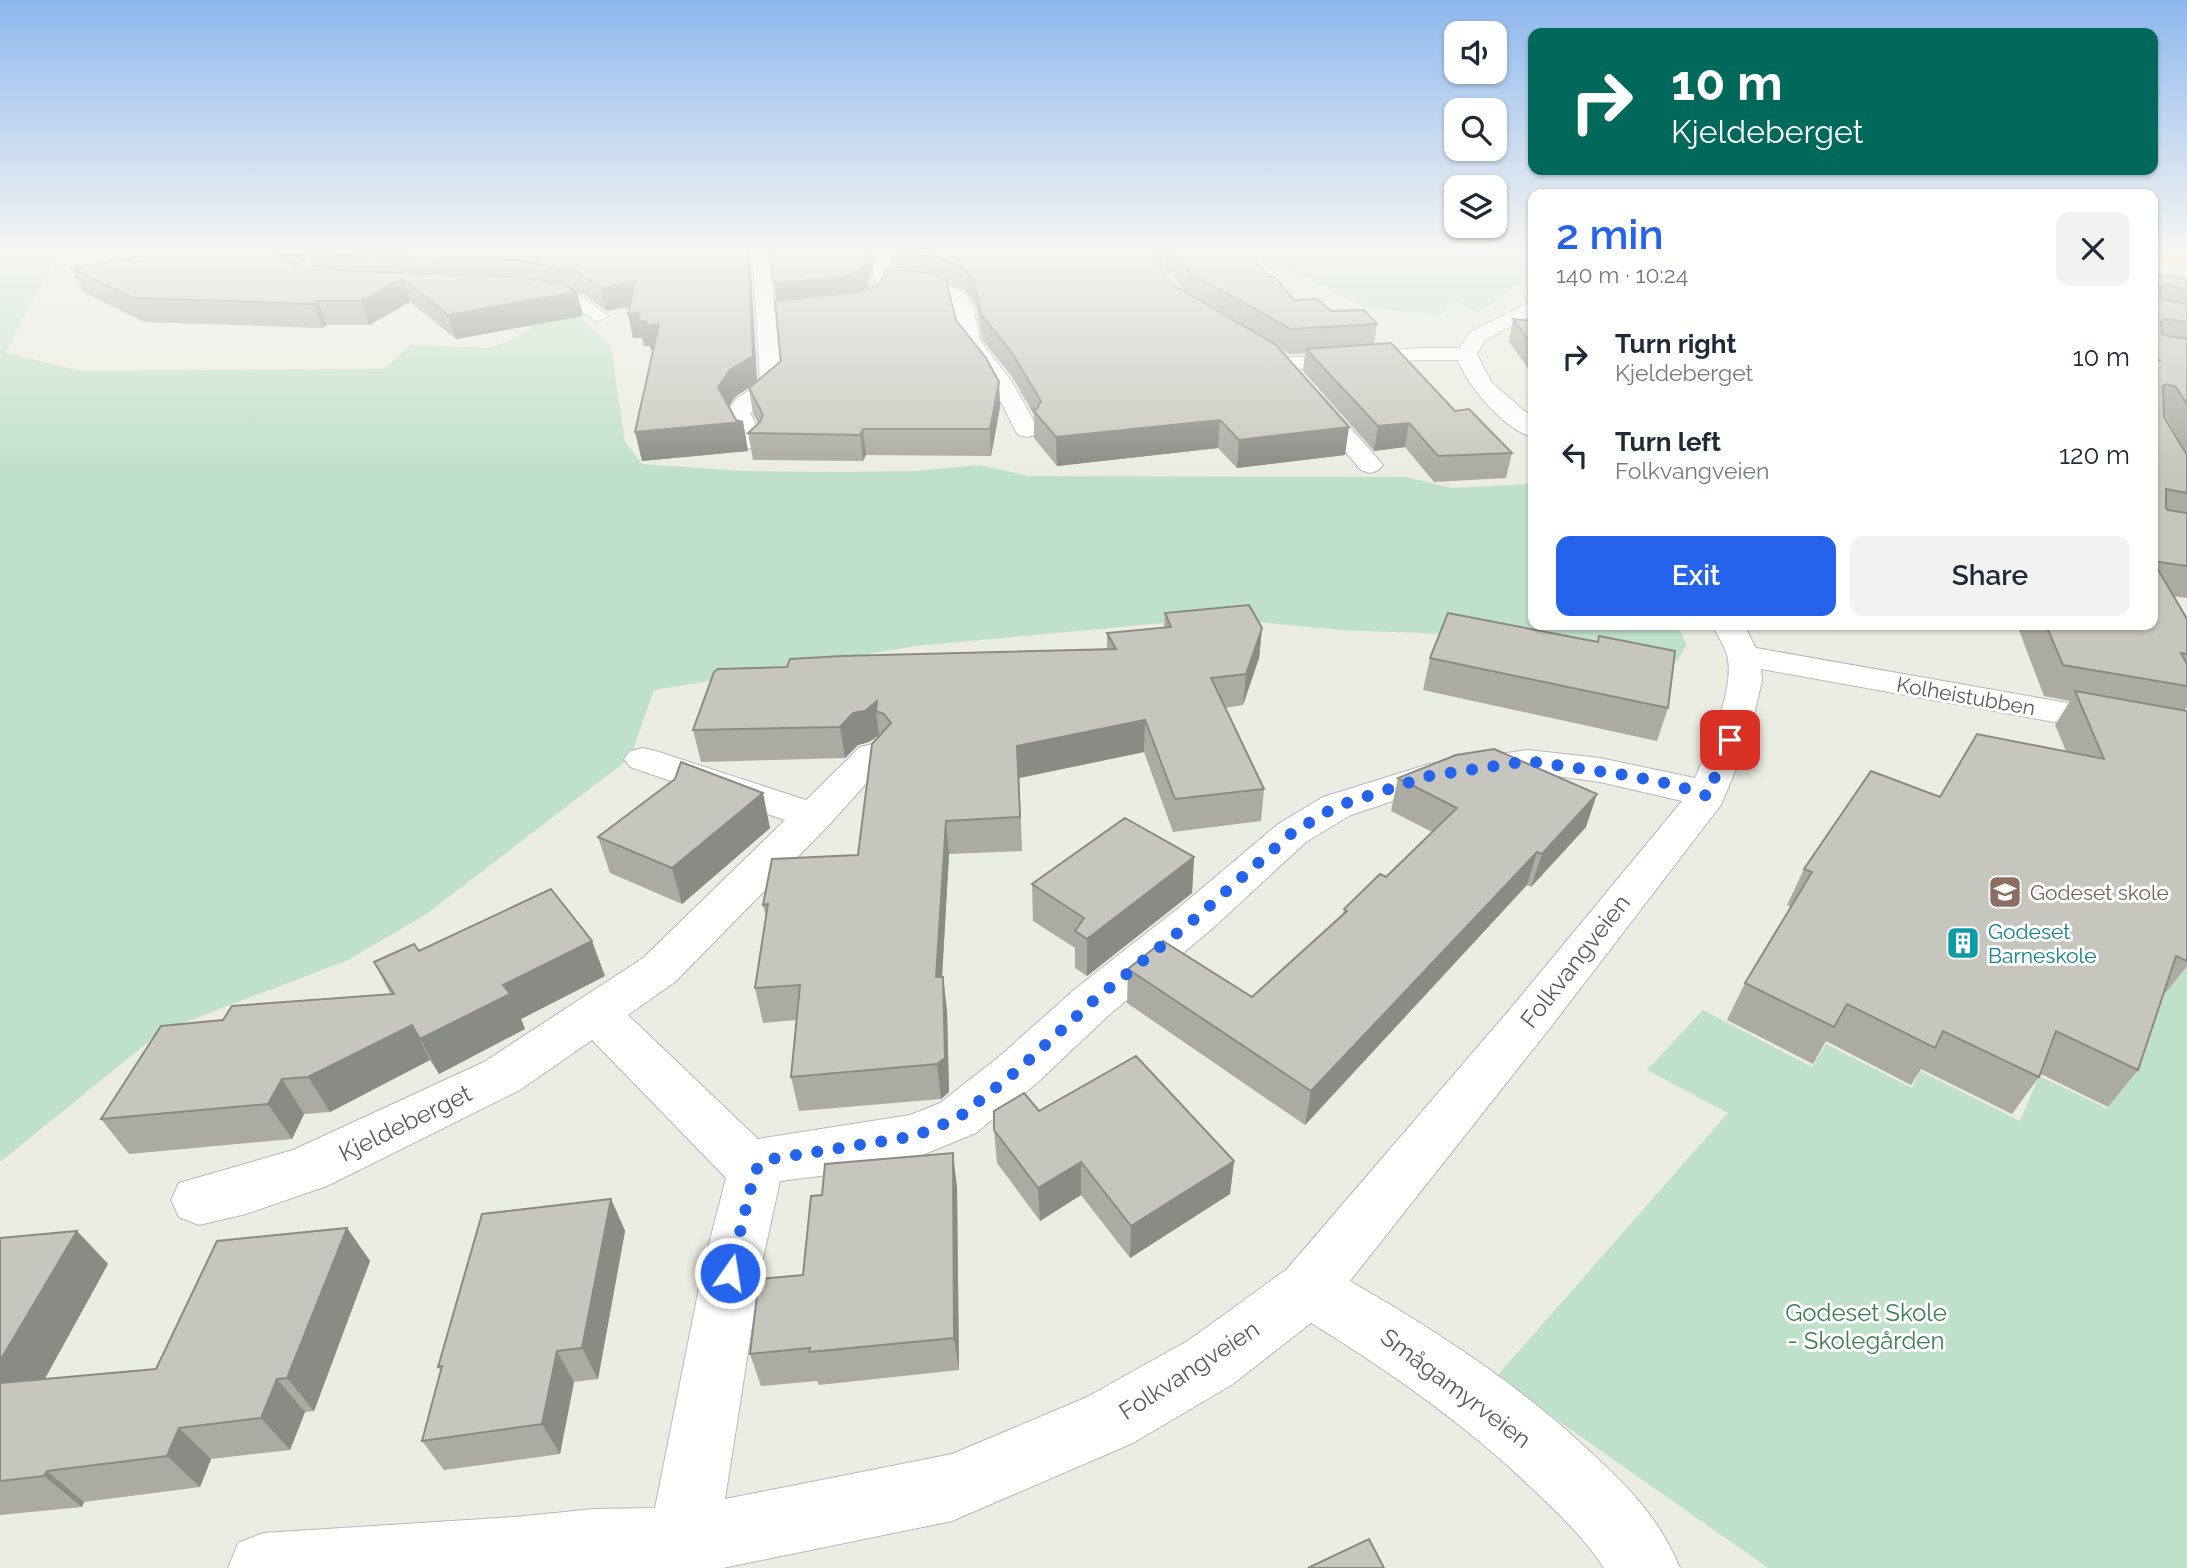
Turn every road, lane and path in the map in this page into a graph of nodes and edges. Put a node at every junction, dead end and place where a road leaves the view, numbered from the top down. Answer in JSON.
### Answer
{"nodes":[{"id":1,"x":767,"y":325,"type":"edge"},
{"id":2,"x":967,"y":325,"type":"edge"},
{"id":3,"x":1499,"y":325,"type":"edge"},
{"id":4,"x":1466,"y":354,"type":"junction"},
{"id":5,"x":1528,"y":426,"type":"edge"},
{"id":6,"x":1027,"y":430,"type":"dead end"},
{"id":7,"x":753,"y":442,"type":"edge"},
{"id":8,"x":1370,"y":465,"type":"dead end"},
{"id":9,"x":1736,"y":640,"type":"edge"},
{"id":10,"x":2187,"y":735,"type":"edge"},
{"id":11,"x":873,"y":755,"type":"edge"},
{"id":12,"x":643,"y":759,"type":"dead end"},
{"id":13,"x":1707,"y":796,"type":"junction"},
{"id":14,"x":815,"y":816,"type":"junction"},
{"id":15,"x":596,"y":1013,"type":"junction"},
{"id":16,"x":755,"y":1171,"type":"junction"},
{"id":17,"x":199,"y":1200,"type":"dead end"},
{"id":18,"x":1308,"y":1289,"type":"junction"},
{"id":19,"x":681,"y":1542,"type":"junction"},
{"id":20,"x":263,"y":1568,"type":"edge"},
{"id":21,"x":1645,"y":1568,"type":"edge"}],
"edges":[{"from":1,"to":7,"type":"street"},
{"from":2,"to":6,"type":"street"},
{"from":3,"to":4,"type":"street"},
{"from":4,"to":5,"type":"street"},
{"from":4,"to":8,"type":"street"},
{"from":9,"to":10,"type":"street","name":"Kolheistubben"},
{"from":9,"to":13,"type":"street","name":"Folkvangveien"},
{"from":11,"to":14,"type":"street","name":"Kjeldeberget"},
{"from":12,"to":14,"type":"street"},
{"from":13,"to":16,"type":"street"},
{"from":13,"to":18,"type":"street","name":"Folkvangveien"},
{"from":14,"to":15,"type":"street","name":"Kjeldeberget"},
{"from":15,"to":16,"type":"street"},
{"from":15,"to":17,"type":"street","name":"Kjeldeberget"},
{"from":16,"to":19,"type":"street"},
{"from":18,"to":19,"type":"street","name":"Folkvangveien"},
{"from":18,"to":21,"type":"street","name":"Smågamyrveien"},
{"from":19,"to":20,"type":"street","name":"Folkvangveien"}]}
